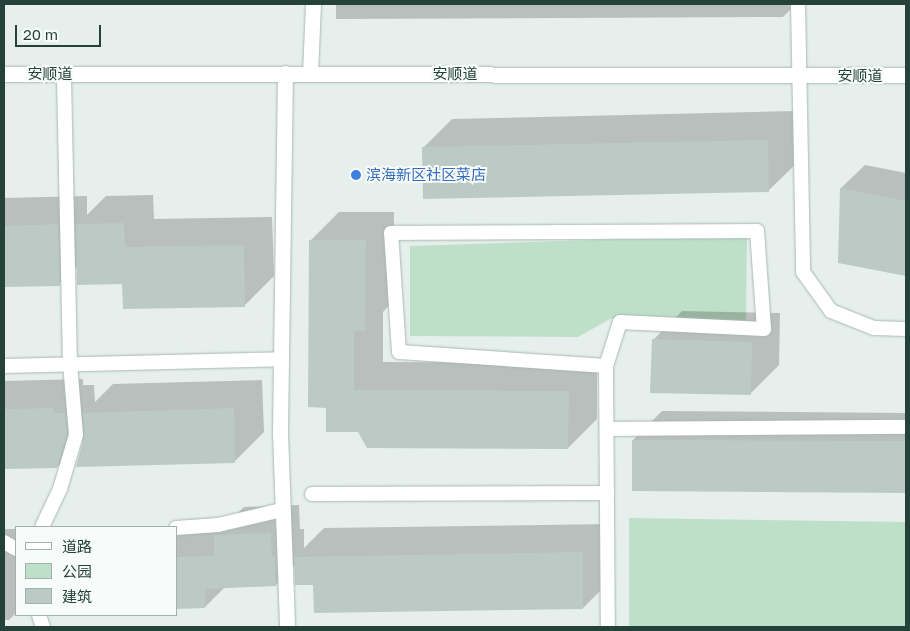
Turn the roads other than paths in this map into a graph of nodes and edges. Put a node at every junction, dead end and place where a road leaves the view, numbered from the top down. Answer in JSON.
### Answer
{"nodes":[{"id":1,"x":313,"y":4,"type":"edge"},
{"id":2,"x":798,"y":4,"type":"edge"},
{"id":3,"x":285,"y":73,"type":"junction"},
{"id":4,"x":310,"y":73,"type":"junction"},
{"id":5,"x":4,"y":74,"type":"edge"},
{"id":6,"x":64,"y":74,"type":"junction"},
{"id":7,"x":906,"y":75,"type":"edge"},
{"id":8,"x":799,"y":76,"type":"junction"},
{"id":9,"x":906,"y":329,"type":"edge"},
{"id":10,"x":280,"y":359,"type":"junction"},
{"id":11,"x":70,"y":364,"type":"junction"},
{"id":12,"x":4,"y":366,"type":"edge"},
{"id":13,"x":606,"y":366,"type":"junction"},
{"id":14,"x":906,"y":427,"type":"edge"},
{"id":15,"x":607,"y":428,"type":"junction"},
{"id":16,"x":607,"y":493,"type":"junction"},
{"id":17,"x":312,"y":494,"type":"dead end"},
{"id":18,"x":282,"y":510,"type":"junction"},
{"id":19,"x":42,"y":526,"type":"edge"},
{"id":20,"x":178,"y":528,"type":"edge"},
{"id":21,"x":4,"y":542,"type":"edge"},
{"id":22,"x":15,"y":548,"type":"edge"},
{"id":23,"x":287,"y":627,"type":"edge"},
{"id":24,"x":608,"y":627,"type":"edge"}],
"edges":[{"from":1,"to":4,"type":"street"},
{"from":2,"to":8,"type":"lane"},
{"from":3,"to":4,"type":"street","name":"安顺道"},
{"from":3,"to":6,"type":"street","name":"安顺道"},
{"from":3,"to":10,"type":"street"},
{"from":4,"to":8,"type":"street","name":"安顺道"},
{"from":5,"to":6,"type":"street","name":"安顺道"},
{"from":6,"to":11,"type":"lane"},
{"from":7,"to":8,"type":"street","name":"安顺道"},
{"from":8,"to":9,"type":"lane"},
{"from":10,"to":11,"type":"lane"},
{"from":10,"to":18,"type":"street"},
{"from":11,"to":12,"type":"lane"},
{"from":11,"to":19,"type":"lane"},
{"from":13,"to":13,"type":"lane"},
{"from":13,"to":15,"type":"lane"},
{"from":14,"to":15,"type":"lane"},
{"from":15,"to":16,"type":"lane"},
{"from":16,"to":17,"type":"lane"},
{"from":16,"to":24,"type":"lane"},
{"from":18,"to":20,"type":"lane"},
{"from":18,"to":23,"type":"street"},
{"from":21,"to":22,"type":"lane"}]}
